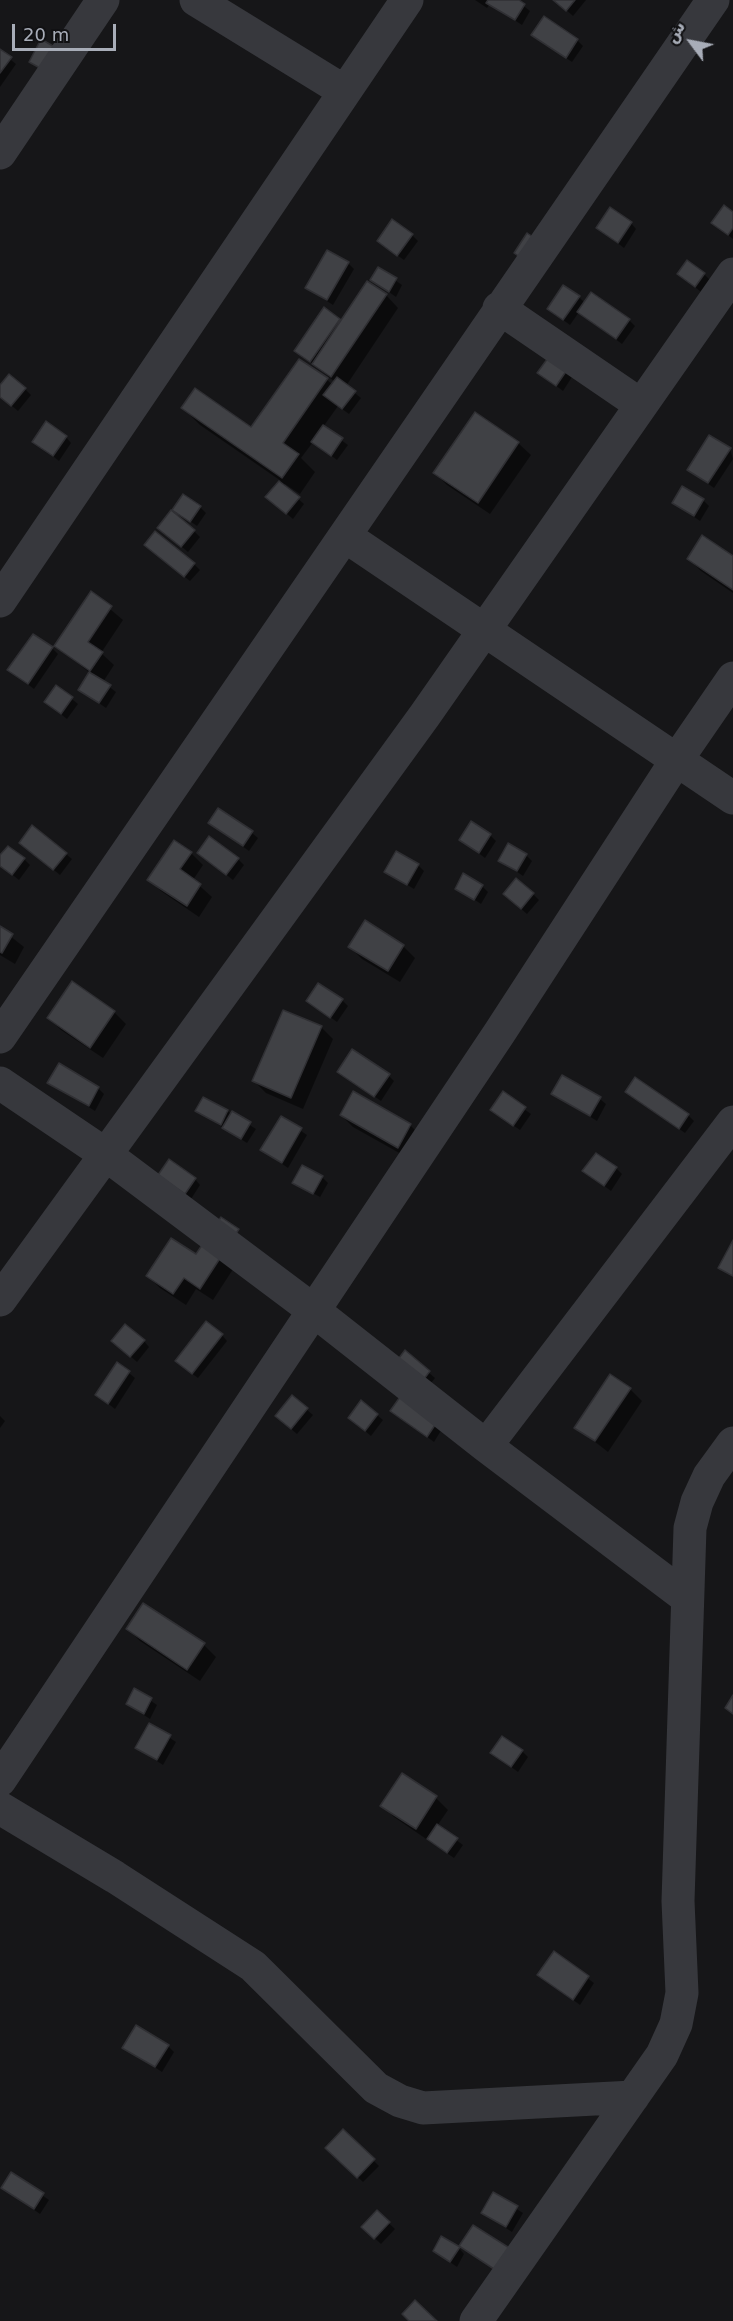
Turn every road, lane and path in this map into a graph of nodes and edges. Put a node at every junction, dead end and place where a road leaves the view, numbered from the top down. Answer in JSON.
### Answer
{"nodes":[{"id":1,"x":103,"y":0,"type":"edge"},
{"id":2,"x":196,"y":0,"type":"edge"},
{"id":3,"x":407,"y":0,"type":"edge"},
{"id":4,"x":713,"y":0,"type":"edge"},
{"id":5,"x":344,"y":91,"type":"junction"},
{"id":6,"x":0,"y":153,"type":"edge"},
{"id":7,"x":733,"y":274,"type":"edge"},
{"id":8,"x":499,"y":308,"type":"junction"},
{"id":9,"x":641,"y":405,"type":"junction"},
{"id":10,"x":345,"y":536,"type":"junction"},
{"id":11,"x":0,"y":601,"type":"edge"},
{"id":12,"x":484,"y":630,"type":"junction"},
{"id":13,"x":733,"y":678,"type":"edge"},
{"id":14,"x":676,"y":761,"type":"junction"},
{"id":15,"x":733,"y":798,"type":"edge"},
{"id":16,"x":0,"y":1037,"type":"edge"},
{"id":17,"x":0,"y":1083,"type":"edge"},
{"id":18,"x":733,"y":1122,"type":"edge"},
{"id":19,"x":105,"y":1154,"type":"junction"},
{"id":20,"x":0,"y":1300,"type":"edge"},
{"id":21,"x":313,"y":1311,"type":"junction"},
{"id":22,"x":733,"y":1443,"type":"edge"},
{"id":23,"x":486,"y":1446,"type":"junction"},
{"id":24,"x":686,"y":1597,"type":"junction"},
{"id":25,"x":0,"y":1780,"type":"edge"},
{"id":26,"x":0,"y":1808,"type":"edge"},
{"id":27,"x":633,"y":2097,"type":"junction"},
{"id":28,"x":476,"y":2321,"type":"edge"}],
"edges":[{"from":1,"to":6,"type":"street"},
{"from":2,"to":5,"type":"street"},
{"from":3,"to":5,"type":"street"},
{"from":4,"to":8,"type":"street"},
{"from":5,"to":11,"type":"street"},
{"from":7,"to":9,"type":"street"},
{"from":8,"to":9,"type":"street"},
{"from":8,"to":10,"type":"street"},
{"from":9,"to":12,"type":"street"},
{"from":10,"to":12,"type":"street"},
{"from":10,"to":16,"type":"street"},
{"from":12,"to":14,"type":"street"},
{"from":12,"to":19,"type":"street"},
{"from":13,"to":14,"type":"street"},
{"from":14,"to":15,"type":"street"},
{"from":14,"to":21,"type":"street"},
{"from":17,"to":19,"type":"street"},
{"from":18,"to":23,"type":"street"},
{"from":19,"to":20,"type":"street"},
{"from":19,"to":21,"type":"street"},
{"from":21,"to":23,"type":"street"},
{"from":21,"to":25,"type":"street"},
{"from":22,"to":24,"type":"street"},
{"from":23,"to":24,"type":"street"},
{"from":24,"to":27,"type":"street"},
{"from":26,"to":27,"type":"street"},
{"from":27,"to":28,"type":"street"}]}
